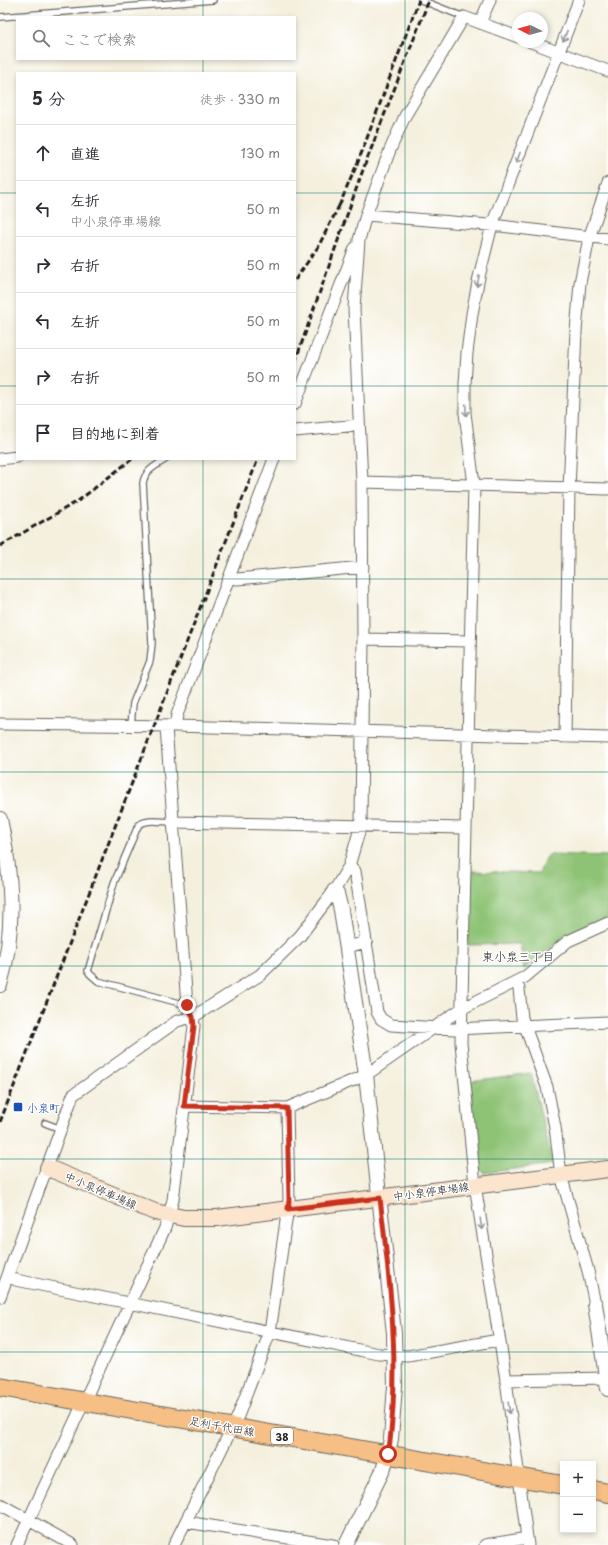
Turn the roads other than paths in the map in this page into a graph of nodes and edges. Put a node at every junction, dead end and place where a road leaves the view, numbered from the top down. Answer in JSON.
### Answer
{"nodes":[{"id":1,"x":213,"y":0,"type":"edge"},
{"id":2,"x":421,"y":0,"type":"edge"},
{"id":3,"x":490,"y":0,"type":"edge"},
{"id":4,"x":579,"y":0,"type":"edge"},
{"id":5,"x":0,"y":17,"type":"edge"},
{"id":6,"x":464,"y":17,"type":"junction"},
{"id":7,"x":480,"y":23,"type":"junction"},
{"id":8,"x":512,"y":35,"type":"edge"},
{"id":9,"x":548,"y":48,"type":"edge"},
{"id":10,"x":559,"y":52,"type":"junction"},
{"id":11,"x":608,"y":71,"type":"edge"},
{"id":12,"x":608,"y":183,"type":"edge"},
{"id":13,"x":366,"y":215,"type":"junction"},
{"id":14,"x":492,"y":225,"type":"junction"},
{"id":15,"x":590,"y":238,"type":"junction"},
{"id":16,"x":608,"y":239,"type":"edge"},
{"id":17,"x":359,"y":240,"type":"junction"},
{"id":18,"x":296,"y":401,"type":"edge"},
{"id":19,"x":359,"y":425,"type":"junction"},
{"id":20,"x":296,"y":431,"type":"edge"},
{"id":21,"x":16,"y":457,"type":"edge"},
{"id":22,"x":0,"y":458,"type":"edge"},
{"id":23,"x":164,"y":460,"type":"edge"},
{"id":24,"x":274,"y":460,"type":"edge"},
{"id":25,"x":362,"y":482,"type":"junction"},
{"id":26,"x":474,"y":485,"type":"junction"},
{"id":27,"x":569,"y":489,"type":"junction"},
{"id":28,"x":608,"y":489,"type":"edge"},
{"id":29,"x":363,"y":567,"type":"junction"},
{"id":30,"x":230,"y":577,"type":"junction"},
{"id":31,"x":363,"y":639,"type":"junction"},
{"id":32,"x":470,"y":641,"type":"junction"},
{"id":33,"x":0,"y":724,"type":"edge"},
{"id":34,"x":131,"y":726,"type":"junction"},
{"id":35,"x":171,"y":727,"type":"junction"},
{"id":36,"x":362,"y":732,"type":"junction"},
{"id":37,"x":468,"y":735,"type":"junction"},
{"id":38,"x":564,"y":737,"type":"junction"},
{"id":39,"x":608,"y":738,"type":"edge"},
{"id":40,"x":0,"y":819,"type":"edge"},
{"id":41,"x":172,"y":822,"type":"junction"},
{"id":42,"x":361,"y":825,"type":"junction"},
{"id":43,"x":465,"y":828,"type":"junction"},
{"id":44,"x":349,"y":866,"type":"junction"},
{"id":45,"x":334,"y":891,"type":"junction"},
{"id":46,"x":608,"y":923,"type":"edge"},
{"id":47,"x":366,"y":942,"type":"junction"},
{"id":48,"x":347,"y":947,"type":"junction"},
{"id":49,"x":1,"y":976,"type":"edge"},
{"id":50,"x":517,"y":982,"type":"junction"},
{"id":51,"x":187,"y":1005,"type":"junction"},
{"id":52,"x":461,"y":1009,"type":"junction"},
{"id":53,"x":193,"y":1017,"type":"junction"},
{"id":54,"x":608,"y":1022,"type":"edge"},
{"id":55,"x":525,"y":1026,"type":"junction"},
{"id":56,"x":434,"y":1027,"type":"junction"},
{"id":57,"x":461,"y":1029,"type":"junction"},
{"id":58,"x":366,"y":1075,"type":"junction"},
{"id":59,"x":184,"y":1106,"type":"junction"},
{"id":60,"x":287,"y":1108,"type":"junction"},
{"id":61,"x":45,"y":1123,"type":"dead end"},
{"id":62,"x":62,"y":1129,"type":"junction"},
{"id":63,"x":48,"y":1168,"type":"junction"},
{"id":64,"x":608,"y":1170,"type":"edge"},
{"id":65,"x":561,"y":1175,"type":"junction"},
{"id":66,"x":475,"y":1185,"type":"junction"},
{"id":67,"x":380,"y":1198,"type":"junction"},
{"id":68,"x":288,"y":1209,"type":"junction"},
{"id":69,"x":170,"y":1216,"type":"junction"},
{"id":70,"x":8,"y":1276,"type":"junction"},
{"id":71,"x":0,"y":1297,"type":"edge"},
{"id":72,"x":130,"y":1303,"type":"junction"},
{"id":73,"x":595,"y":1304,"type":"joint"},
{"id":74,"x":270,"y":1332,"type":"junction"},
{"id":75,"x":499,"y":1340,"type":"junction"},
{"id":76,"x":395,"y":1356,"type":"junction"},
{"id":77,"x":506,"y":1380,"type":"junction"},
{"id":78,"x":607,"y":1381,"type":"edge"},
{"id":79,"x":0,"y":1387,"type":"edge"},
{"id":80,"x":84,"y":1402,"type":"junction"},
{"id":81,"x":232,"y":1427,"type":"junction"},
{"id":82,"x":388,"y":1454,"type":"junction"},
{"id":83,"x":519,"y":1478,"type":"junction"},
{"id":84,"x":560,"y":1485,"type":"edge"},
{"id":85,"x":596,"y":1491,"type":"edge"},
{"id":86,"x":608,"y":1493,"type":"edge"},
{"id":87,"x":0,"y":1504,"type":"edge"},
{"id":88,"x":29,"y":1520,"type":"junction"},
{"id":89,"x":186,"y":1522,"type":"junction"},
{"id":90,"x":528,"y":1541,"type":"edge"},
{"id":91,"x":17,"y":1545,"type":"edge"},
{"id":92,"x":73,"y":1545,"type":"edge"},
{"id":93,"x":174,"y":1545,"type":"edge"},
{"id":94,"x":332,"y":1545,"type":"edge"},
{"id":95,"x":346,"y":1545,"type":"edge"},
{"id":96,"x":485,"y":1545,"type":"edge"}],
"edges":[{"from":1,"to":5,"type":"lane"},
{"from":2,"to":6,"type":"lane"},
{"from":3,"to":7,"type":"street"},
{"from":4,"to":10,"type":"street","one_way":true},
{"from":6,"to":7,"type":"street"},
{"from":6,"to":13,"type":"street"},
{"from":7,"to":8,"type":"street"},
{"from":9,"to":10,"type":"street"},
{"from":10,"to":11,"type":"street"},
{"from":10,"to":14,"type":"street","one_way":true},
{"from":12,"to":15,"type":"street"},
{"from":13,"to":14,"type":"street"},
{"from":13,"to":17,"type":"street"},
{"from":14,"to":15,"type":"street"},
{"from":14,"to":26,"type":"street","one_way":true},
{"from":15,"to":16,"type":"street"},
{"from":15,"to":27,"type":"street"},
{"from":17,"to":18,"type":"street"},
{"from":17,"to":19,"type":"street"},
{"from":19,"to":20,"type":"street"},
{"from":19,"to":25,"type":"street"},
{"from":21,"to":22,"type":"street"},
{"from":23,"to":34,"type":"lane"},
{"from":24,"to":30,"type":"street"},
{"from":25,"to":26,"type":"street"},
{"from":25,"to":29,"type":"street"},
{"from":26,"to":27,"type":"street"},
{"from":26,"to":32,"type":"street"},
{"from":27,"to":28,"type":"street"},
{"from":27,"to":38,"type":"street"},
{"from":29,"to":30,"type":"street"},
{"from":29,"to":31,"type":"street"},
{"from":30,"to":35,"type":"street"},
{"from":31,"to":32,"type":"street"},
{"from":31,"to":36,"type":"street"},
{"from":32,"to":37,"type":"street"},
{"from":33,"to":34,"type":"street"},
{"from":34,"to":35,"type":"street"},
{"from":35,"to":36,"type":"street"},
{"from":35,"to":41,"type":"street"},
{"from":36,"to":37,"type":"street"},
{"from":36,"to":42,"type":"street"},
{"from":37,"to":38,"type":"street"},
{"from":37,"to":43,"type":"street"},
{"from":38,"to":39,"type":"street"},
{"from":40,"to":49,"type":"street"},
{"from":41,"to":42,"type":"street"},
{"from":41,"to":51,"type":"street"},
{"from":41,"to":51,"type":"lane"},
{"from":42,"to":43,"type":"street"},
{"from":42,"to":44,"type":"street"},
{"from":43,"to":52,"type":"street"},
{"from":44,"to":45,"type":"street"},
{"from":44,"to":47,"type":"street"},
{"from":45,"to":48,"type":"street"},
{"from":45,"to":53,"type":"street"},
{"from":46,"to":50,"type":"street"},
{"from":47,"to":48,"type":"street"},
{"from":47,"to":56,"type":"street"},
{"from":48,"to":58,"type":"street"},
{"from":50,"to":52,"type":"street"},
{"from":50,"to":55,"type":"street"},
{"from":51,"to":53,"type":"street"},
{"from":52,"to":56,"type":"street"},
{"from":52,"to":57,"type":"street"},
{"from":53,"to":59,"type":"street"},
{"from":53,"to":62,"type":"street"},
{"from":54,"to":55,"type":"street"},
{"from":55,"to":57,"type":"street"},
{"from":55,"to":65,"type":"street"},
{"from":56,"to":57,"type":"street"},
{"from":56,"to":58,"type":"street"},
{"from":57,"to":66,"type":"street"},
{"from":58,"to":60,"type":"street"},
{"from":58,"to":67,"type":"street"},
{"from":59,"to":60,"type":"street"},
{"from":59,"to":69,"type":"street"},
{"from":60,"to":68,"type":"street"},
{"from":61,"to":62,"type":"lane"},
{"from":62,"to":63,"type":"street"},
{"from":63,"to":69,"type":"main road","name":"中小泉停車場線"},
{"from":63,"to":70,"type":"street"},
{"from":64,"to":65,"type":"main road","name":"中小泉停車場線"},
{"from":65,"to":66,"type":"main road","name":"中小泉停車場線"},
{"from":65,"to":73,"type":"street"},
{"from":66,"to":67,"type":"main road","name":"中小泉停車場線"},
{"from":66,"to":75,"type":"street","one_way":true},
{"from":67,"to":68,"type":"main road","name":"中小泉停車場線"},
{"from":67,"to":76,"type":"street"},
{"from":68,"to":69,"type":"main road","name":"中小泉停車場線"},
{"from":68,"to":74,"type":"street"},
{"from":69,"to":72,"type":"street"},
{"from":70,"to":71,"type":"street"},
{"from":70,"to":72,"type":"street"},
{"from":72,"to":74,"type":"street"},
{"from":72,"to":80,"type":"street"},
{"from":73,"to":78,"type":"street"},
{"from":74,"to":76,"type":"street"},
{"from":74,"to":81,"type":"street"},
{"from":75,"to":76,"type":"street"},
{"from":75,"to":77,"type":"street"},
{"from":76,"to":82,"type":"street"},
{"from":77,"to":78,"type":"street"},
{"from":77,"to":83,"type":"street","one_way":true},
{"from":79,"to":80,"type":"main road","name":"足利千代田線","number":"38"},
{"from":80,"to":81,"type":"main road","name":"足利千代田線","number":"38"},
{"from":80,"to":88,"type":"street"},
{"from":81,"to":82,"type":"main road","name":"足利千代田線","number":"38"},
{"from":81,"to":89,"type":"street"},
{"from":82,"to":83,"type":"main road","name":"足利千代田線","number":"38"},
{"from":82,"to":95,"type":"street"},
{"from":83,"to":84,"type":"main road","name":"足利千代田線","number":"38"},
{"from":83,"to":90,"type":"street"},
{"from":85,"to":86,"type":"main road"},
{"from":87,"to":88,"type":"street"},
{"from":88,"to":91,"type":"street"},
{"from":88,"to":92,"type":"street"},
{"from":89,"to":93,"type":"street"},
{"from":89,"to":94,"type":"street"},
{"from":90,"to":96,"type":"street"}]}
